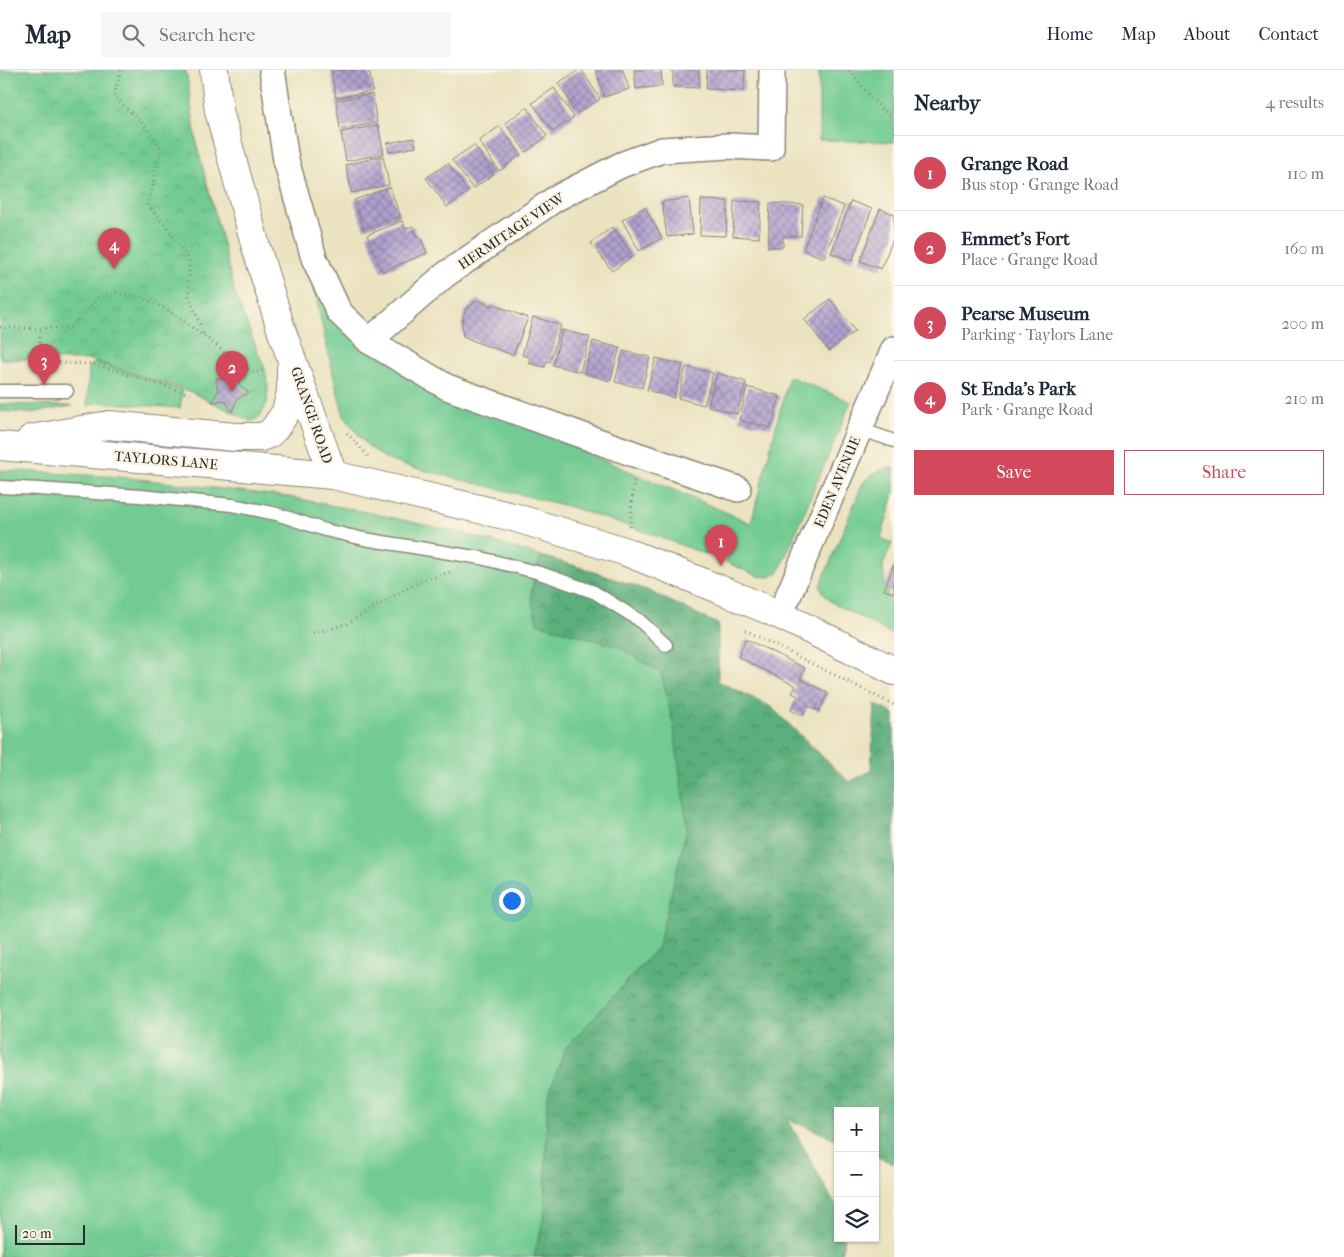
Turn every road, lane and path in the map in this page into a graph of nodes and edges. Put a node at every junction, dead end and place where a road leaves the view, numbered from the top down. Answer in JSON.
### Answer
{"nodes":[{"id":1,"x":121,"y":70,"type":"edge"},
{"id":2,"x":214,"y":70,"type":"edge"},
{"id":3,"x":272,"y":70,"type":"edge"},
{"id":4,"x":772,"y":70,"type":"edge"},
{"id":5,"x":849,"y":70,"type":"edge"},
{"id":6,"x":894,"y":117,"type":"edge"},
{"id":7,"x":0,"y":327,"type":"edge"},
{"id":8,"x":40,"y":329,"type":"junction"},
{"id":9,"x":282,"y":332,"type":"junction"},
{"id":10,"x":205,"y":338,"type":"junction"},
{"id":11,"x":369,"y":341,"type":"junction"},
{"id":12,"x":894,"y":349,"type":"edge"},
{"id":13,"x":265,"y":369,"type":"dead end"},
{"id":14,"x":0,"y":391,"type":"edge"},
{"id":15,"x":67,"y":391,"type":"dead end"},
{"id":16,"x":190,"y":394,"type":"dead end"},
{"id":17,"x":860,"y":430,"type":"junction"},
{"id":18,"x":894,"y":441,"type":"edge"},
{"id":19,"x":0,"y":445,"type":"edge"},
{"id":20,"x":636,"y":455,"type":"junction"},
{"id":21,"x":333,"y":475,"type":"junction"},
{"id":22,"x":0,"y":487,"type":"edge"},
{"id":23,"x":738,"y":489,"type":"dead end"},
{"id":24,"x":630,"y":529,"type":"dead end"},
{"id":25,"x":481,"y":558,"type":"junction"},
{"id":26,"x":780,"y":615,"type":"junction"},
{"id":27,"x":313,"y":633,"type":"dead end"},
{"id":28,"x":666,"y":645,"type":"dead end"},
{"id":29,"x":894,"y":671,"type":"edge"}],
"edges":[{"from":1,"to":10,"type":"path"},
{"from":2,"to":9,"type":"main road","name":"GRANGE ROAD"},
{"from":3,"to":11,"type":"street"},
{"from":4,"to":11,"type":"street","name":"HERMITAGE VIEW"},
{"from":5,"to":6,"type":"path"},
{"from":7,"to":8,"type":"path"},
{"from":8,"to":10,"type":"path"},
{"from":8,"to":16,"type":"path"},
{"from":9,"to":19,"type":"main road"},
{"from":9,"to":21,"type":"main road","name":"GRANGE ROAD"},
{"from":10,"to":13,"type":"path"},
{"from":11,"to":20,"type":"street"},
{"from":12,"to":17,"type":"street","name":"EDEN AVENUE"},
{"from":14,"to":15,"type":"lane"},
{"from":17,"to":18,"type":"lane"},
{"from":17,"to":26,"type":"street","name":"EDEN AVENUE"},
{"from":19,"to":21,"type":"main road","name":"TAYLORS LANE"},
{"from":20,"to":23,"type":"street"},
{"from":20,"to":24,"type":"path"},
{"from":21,"to":26,"type":"main road","name":"GRANGE ROAD"},
{"from":22,"to":25,"type":"lane"},
{"from":25,"to":27,"type":"path"},
{"from":25,"to":28,"type":"lane"},
{"from":26,"to":29,"type":"main road","name":"GRANGE ROAD"}]}
